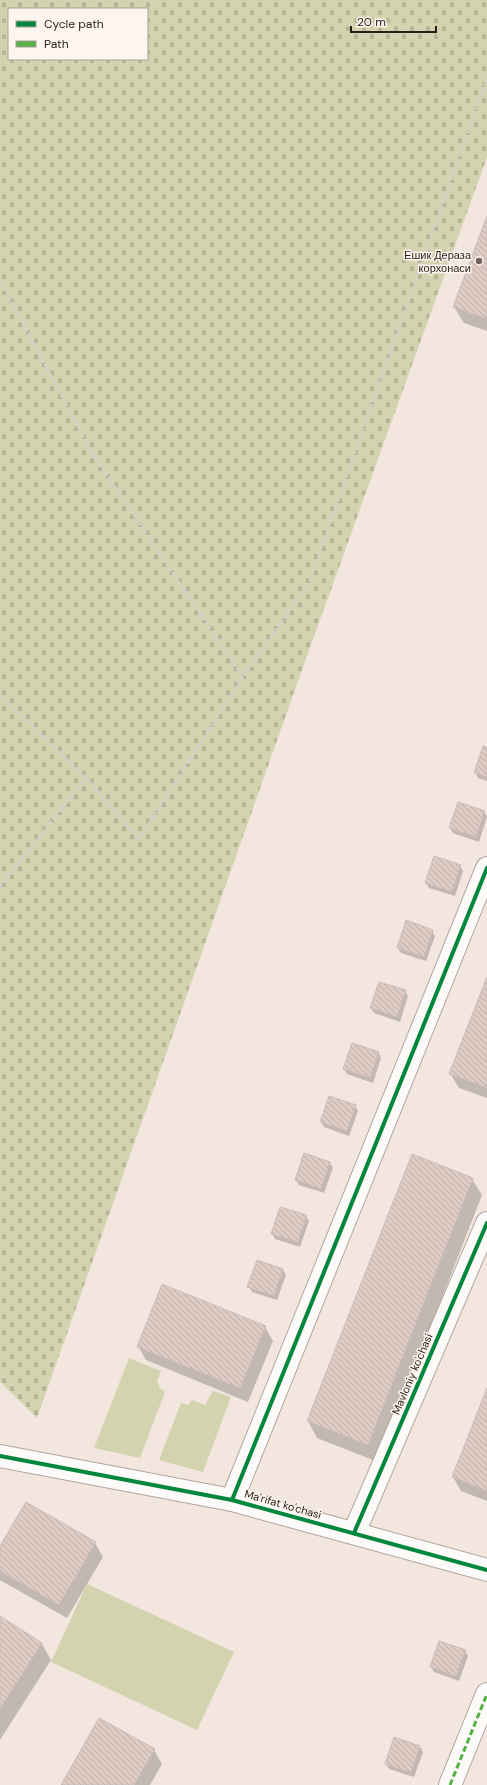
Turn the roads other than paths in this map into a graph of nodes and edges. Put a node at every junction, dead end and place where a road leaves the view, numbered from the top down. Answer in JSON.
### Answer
{"nodes":[{"id":1,"x":487,"y":868,"type":"edge"},
{"id":2,"x":487,"y":1223,"type":"edge"},
{"id":3,"x":2,"y":1460,"type":"edge"},
{"id":4,"x":232,"y":1500,"type":"junction"},
{"id":5,"x":354,"y":1533,"type":"junction"},
{"id":6,"x":487,"y":1570,"type":"edge"},
{"id":7,"x":487,"y":1694,"type":"edge"},
{"id":8,"x":450,"y":1785,"type":"edge"}],
"edges":[{"from":1,"to":4,"type":"street"},
{"from":2,"to":5,"type":"street","name":"Mavloniy ko'chasi"},
{"from":3,"to":4,"type":"street","name":"Ma'rifat ko'chasi"},
{"from":4,"to":5,"type":"street","name":"Ma'rifat ko'chasi"},
{"from":5,"to":6,"type":"street","name":"Ma'rifat ko'chasi"},
{"from":7,"to":8,"type":"street"}]}
